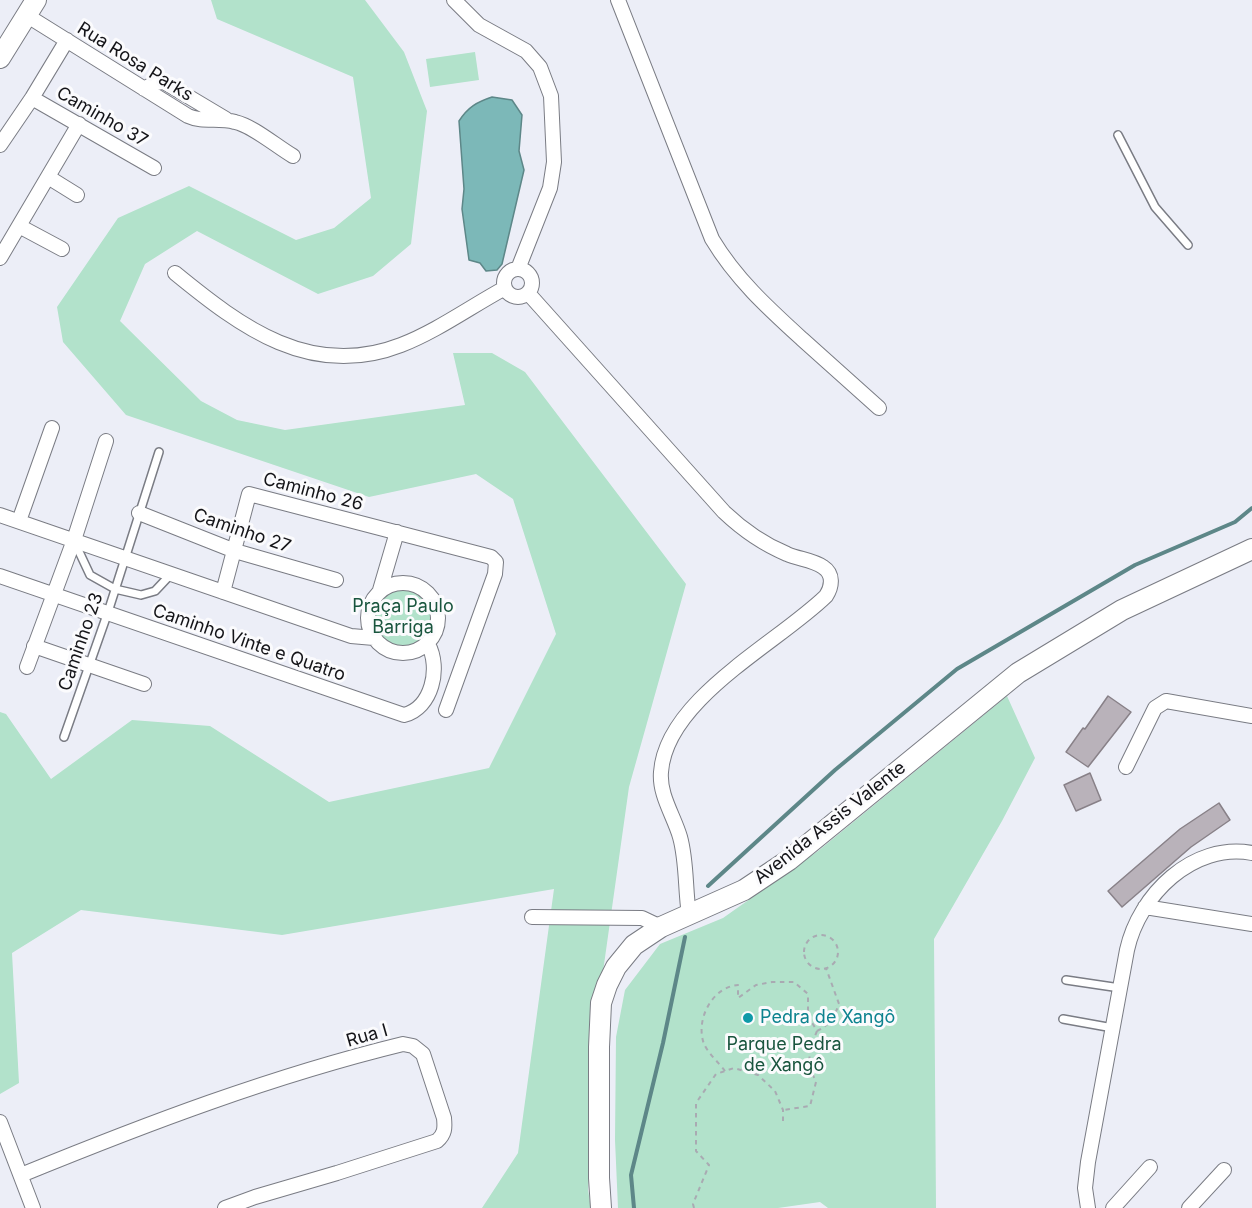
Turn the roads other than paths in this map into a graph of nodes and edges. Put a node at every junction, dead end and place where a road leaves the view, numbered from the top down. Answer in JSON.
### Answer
{"nodes":[{"id":1,"x":454,"y":0,"type":"edge"},
{"id":2,"x":618,"y":0,"type":"edge"},
{"id":3,"x":31,"y":8,"type":"edge"},
{"id":4,"x":67,"y":40,"type":"junction"},
{"id":5,"x":0,"y":58,"type":"edge"},
{"id":6,"x":32,"y":98,"type":"junction"},
{"id":7,"x":79,"y":124,"type":"junction"},
{"id":8,"x":1118,"y":135,"type":"dead end"},
{"id":9,"x":0,"y":145,"type":"edge"},
{"id":10,"x":293,"y":156,"type":"dead end"},
{"id":11,"x":154,"y":168,"type":"dead end"},
{"id":12,"x":48,"y":177,"type":"junction"},
{"id":13,"x":77,"y":195,"type":"dead end"},
{"id":14,"x":19,"y":226,"type":"junction"},
{"id":15,"x":1188,"y":245,"type":"dead end"},
{"id":16,"x":62,"y":249,"type":"dead end"},
{"id":17,"x":0,"y":258,"type":"edge"},
{"id":18,"x":518,"y":269,"type":"junction"},
{"id":19,"x":175,"y":273,"type":"dead end"},
{"id":20,"x":505,"y":288,"type":"junction"},
{"id":21,"x":528,"y":293,"type":"junction"},
{"id":22,"x":879,"y":408,"type":"dead end"},
{"id":23,"x":52,"y":428,"type":"dead end"},
{"id":24,"x":106,"y":441,"type":"dead end"},
{"id":25,"x":159,"y":452,"type":"dead end"},
{"id":26,"x":139,"y":513,"type":"junction"},
{"id":27,"x":0,"y":515,"type":"edge"},
{"id":28,"x":19,"y":521,"type":"junction"},
{"id":29,"x":397,"y":532,"type":"junction"},
{"id":30,"x":74,"y":540,"type":"junction"},
{"id":31,"x":1252,"y":549,"type":"edge"},
{"id":32,"x":235,"y":551,"type":"junction"},
{"id":33,"x":124,"y":557,"type":"junction"},
{"id":34,"x":171,"y":574,"type":"junction"},
{"id":35,"x":0,"y":576,"type":"edge"},
{"id":36,"x":336,"y":580,"type":"dead end"},
{"id":37,"x":115,"y":589,"type":"junction"},
{"id":38,"x":380,"y":590,"type":"junction"},
{"id":39,"x":223,"y":592,"type":"junction"},
{"id":40,"x":53,"y":594,"type":"junction"},
{"id":41,"x":108,"y":612,"type":"junction"},
{"id":42,"x":374,"y":638,"type":"junction"},
{"id":43,"x":428,"y":644,"type":"junction"},
{"id":44,"x":34,"y":646,"type":"junction"},
{"id":45,"x":89,"y":665,"type":"junction"},
{"id":46,"x":27,"y":667,"type":"dead end"},
{"id":47,"x":144,"y":684,"type":"dead end"},
{"id":48,"x":446,"y":710,"type":"dead end"},
{"id":49,"x":1252,"y":716,"type":"edge"},
{"id":50,"x":64,"y":737,"type":"dead end"},
{"id":51,"x":1126,"y":767,"type":"dead end"},
{"id":52,"x":1252,"y":853,"type":"edge"},
{"id":53,"x":1146,"y":906,"type":"junction"},
{"id":54,"x":688,"y":915,"type":"junction"},
{"id":55,"x":532,"y":916,"type":"dead end"},
{"id":56,"x":1252,"y":924,"type":"edge"},
{"id":57,"x":661,"y":927,"type":"junction"},
{"id":58,"x":1066,"y":980,"type":"dead end"},
{"id":59,"x":1120,"y":988,"type":"junction"},
{"id":60,"x":1063,"y":1019,"type":"dead end"},
{"id":61,"x":1113,"y":1028,"type":"junction"},
{"id":62,"x":0,"y":1122,"type":"edge"},
{"id":63,"x":1150,"y":1167,"type":"dead end"},
{"id":64,"x":1224,"y":1170,"type":"dead end"},
{"id":65,"x":21,"y":1175,"type":"junction"},
{"id":66,"x":33,"y":1208,"type":"edge"},
{"id":67,"x":225,"y":1208,"type":"edge"},
{"id":68,"x":601,"y":1208,"type":"edge"},
{"id":69,"x":1088,"y":1208,"type":"edge"},
{"id":70,"x":1113,"y":1208,"type":"edge"},
{"id":71,"x":1189,"y":1208,"type":"edge"}],
"edges":[{"from":1,"to":18,"type":"street"},
{"from":2,"to":22,"type":"street"},
{"from":3,"to":4,"type":"street","name":"Rua Rosa Parks"},
{"from":3,"to":5,"type":"main road"},
{"from":4,"to":6,"type":"street"},
{"from":4,"to":10,"type":"street","name":"Rua Rosa Parks"},
{"from":6,"to":7,"type":"street","name":"Caminho 37"},
{"from":6,"to":9,"type":"street"},
{"from":7,"to":11,"type":"street","name":"Caminho 37"},
{"from":7,"to":12,"type":"street"},
{"from":8,"to":15,"type":"lane"},
{"from":12,"to":13,"type":"street"},
{"from":12,"to":14,"type":"street"},
{"from":14,"to":16,"type":"street"},
{"from":14,"to":17,"type":"street"},
{"from":18,"to":20,"type":"street"},
{"from":18,"to":21,"type":"street"},
{"from":19,"to":20,"type":"street"},
{"from":20,"to":21,"type":"street"},
{"from":21,"to":54,"type":"street"},
{"from":23,"to":28,"type":"street"},
{"from":24,"to":30,"type":"street"},
{"from":25,"to":26,"type":"lane","name":"Caminho 23"},
{"from":26,"to":32,"type":"street","name":"Caminho 27"},
{"from":26,"to":33,"type":"lane","name":"Caminho 23"},
{"from":27,"to":28,"type":"street"},
{"from":28,"to":30,"type":"street"},
{"from":29,"to":32,"type":"street","name":"Caminho 26"},
{"from":29,"to":38,"type":"street"},
{"from":29,"to":48,"type":"street"},
{"from":30,"to":33,"type":"street"},
{"from":30,"to":37,"type":"lane"},
{"from":30,"to":40,"type":"street"},
{"from":31,"to":54,"type":"main road","name":"Avenida Assis Valente"},
{"from":32,"to":36,"type":"street","name":"Caminho 27"},
{"from":32,"to":39,"type":"street","name":"Caminho 26"},
{"from":33,"to":34,"type":"street"},
{"from":33,"to":37,"type":"lane","name":"Caminho 23"},
{"from":34,"to":37,"type":"lane"},
{"from":34,"to":39,"type":"street"},
{"from":35,"to":40,"type":"street","name":"Caminho Vinte e Quatro"},
{"from":37,"to":41,"type":"lane","name":"Caminho 23"},
{"from":38,"to":42,"type":"street"},
{"from":38,"to":43,"type":"street"},
{"from":39,"to":42,"type":"street"},
{"from":40,"to":41,"type":"street","name":"Caminho Vinte e Quatro"},
{"from":40,"to":44,"type":"street"},
{"from":41,"to":43,"type":"street","name":"Caminho Vinte e Quatro"},
{"from":41,"to":45,"type":"lane","name":"Caminho 23"},
{"from":42,"to":43,"type":"street"},
{"from":44,"to":45,"type":"street"},
{"from":44,"to":46,"type":"street"},
{"from":45,"to":47,"type":"street"},
{"from":45,"to":50,"type":"lane","name":"Caminho 23"},
{"from":49,"to":51,"type":"street"},
{"from":52,"to":53,"type":"street"},
{"from":53,"to":56,"type":"street"},
{"from":53,"to":59,"type":"street"},
{"from":54,"to":57,"type":"main road","name":"Avenida Assis Valente"},
{"from":55,"to":57,"type":"street"},
{"from":57,"to":68,"type":"main road","name":"Avenida Assis Valente"},
{"from":58,"to":59,"type":"lane"},
{"from":59,"to":61,"type":"street"},
{"from":60,"to":61,"type":"lane"},
{"from":61,"to":69,"type":"street"},
{"from":62,"to":65,"type":"street"},
{"from":63,"to":70,"type":"street"},
{"from":64,"to":71,"type":"street"},
{"from":65,"to":66,"type":"street"},
{"from":65,"to":67,"type":"street","name":"Rua I"}]}
